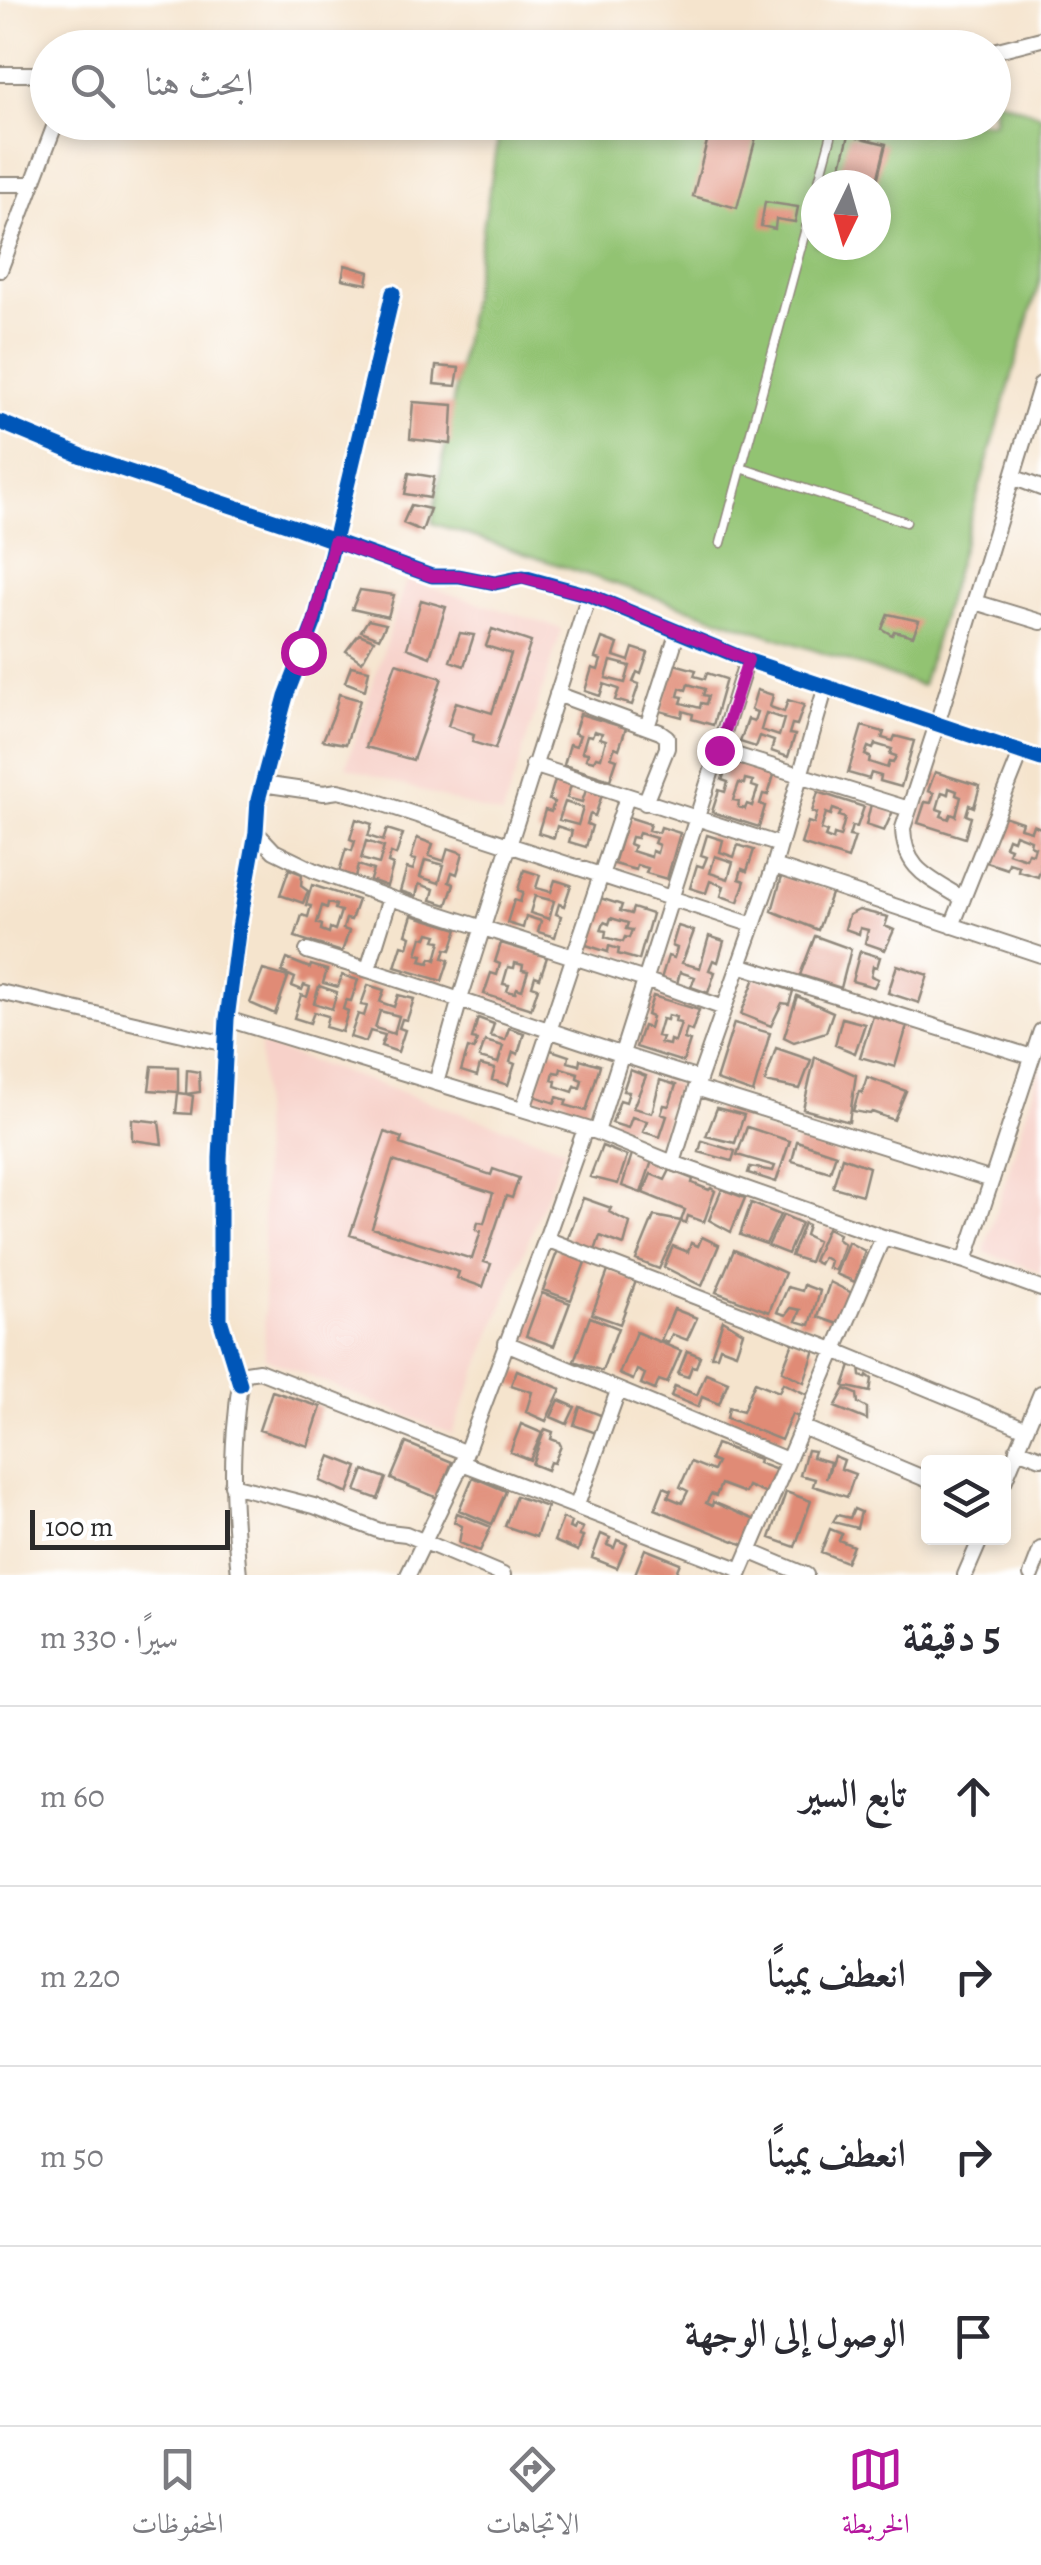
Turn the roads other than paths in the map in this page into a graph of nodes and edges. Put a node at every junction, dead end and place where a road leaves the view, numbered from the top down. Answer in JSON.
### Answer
{"nodes":[{"id":1,"x":1041,"y":39,"type":"edge"},
{"id":2,"x":1011,"y":47,"type":"edge"},
{"id":3,"x":0,"y":74,"type":"edge"},
{"id":4,"x":30,"y":75,"type":"edge"},
{"id":5,"x":49,"y":140,"type":"edge"},
{"id":6,"x":829,"y":140,"type":"edge"},
{"id":7,"x":822,"y":170,"type":"edge"},
{"id":8,"x":0,"y":184,"type":"edge"},
{"id":9,"x":32,"y":184,"type":"junction"},
{"id":10,"x":801,"y":247,"type":"edge"},
{"id":11,"x":0,"y":270,"type":"edge"},
{"id":12,"x":393,"y":293,"type":"dead end"},
{"id":13,"x":1041,"y":384,"type":"edge"},
{"id":14,"x":0,"y":422,"type":"edge"},
{"id":15,"x":741,"y":468,"type":"junction"},
{"id":16,"x":1013,"y":477,"type":"junction"},
{"id":17,"x":1041,"y":488,"type":"edge"},
{"id":18,"x":906,"y":522,"type":"dead end"},
{"id":19,"x":334,"y":542,"type":"junction"},
{"id":20,"x":721,"y":543,"type":"dead end"},
{"id":21,"x":589,"y":595,"type":"junction"},
{"id":22,"x":975,"y":602,"type":"junction"},
{"id":23,"x":1041,"y":622,"type":"edge"},
{"id":24,"x":678,"y":631,"type":"junction"},
{"id":25,"x":748,"y":660,"type":"junction"},
{"id":26,"x":826,"y":686,"type":"junction"},
{"id":27,"x":557,"y":694,"type":"junction"},
{"id":28,"x":937,"y":724,"type":"junction"},
{"id":29,"x":646,"y":727,"type":"junction"},
{"id":30,"x":719,"y":750,"type":"junction"},
{"id":31,"x":1021,"y":752,"type":"junction"},
{"id":32,"x":1041,"y":760,"type":"edge"},
{"id":33,"x":534,"y":766,"type":"junction"},
{"id":34,"x":800,"y":774,"type":"junction"},
{"id":35,"x":262,"y":784,"type":"junction"},
{"id":36,"x":627,"y":797,"type":"junction"},
{"id":37,"x":645,"y":803,"type":"junction"},
{"id":38,"x":909,"y":808,"type":"junction"},
{"id":39,"x":696,"y":820,"type":"junction"},
{"id":40,"x":256,"y":832,"type":"junction"},
{"id":41,"x":508,"y":845,"type":"junction"},
{"id":42,"x":780,"y":845,"type":"junction"},
{"id":43,"x":774,"y":866,"type":"junction"},
{"id":44,"x":600,"y":875,"type":"junction"},
{"id":45,"x":390,"y":898,"type":"junction"},
{"id":46,"x":671,"y":899,"type":"junction"},
{"id":47,"x":963,"y":899,"type":"junction"},
{"id":48,"x":753,"y":924,"type":"junction"},
{"id":49,"x":952,"y":926,"type":"junction"},
{"id":50,"x":482,"y":929,"type":"junction"},
{"id":51,"x":307,"y":951,"type":"dead end"},
{"id":52,"x":1041,"y":955,"type":"edge"},
{"id":53,"x":574,"y":956,"type":"junction"},
{"id":54,"x":739,"y":965,"type":"junction"},
{"id":55,"x":368,"y":969,"type":"junction"},
{"id":56,"x":646,"y":980,"type":"junction"},
{"id":57,"x":0,"y":992,"type":"edge"},
{"id":58,"x":460,"y":999,"type":"junction"},
{"id":59,"x":724,"y":1008,"type":"junction"},
{"id":60,"x":227,"y":1018,"type":"junction"},
{"id":61,"x":550,"y":1031,"type":"junction"},
{"id":62,"x":1041,"y":1031,"type":"edge"},
{"id":63,"x":226,"y":1044,"type":"junction"},
{"id":64,"x":622,"y":1056,"type":"junction"},
{"id":65,"x":1032,"y":1057,"type":"junction"},
{"id":66,"x":697,"y":1083,"type":"junction"},
{"id":67,"x":436,"y":1084,"type":"junction"},
{"id":68,"x":523,"y":1109,"type":"junction"},
{"id":69,"x":591,"y":1130,"type":"junction"},
{"id":70,"x":674,"y":1162,"type":"junction"},
{"id":71,"x":992,"y":1180,"type":"junction"},
{"id":72,"x":882,"y":1238,"type":"junction"},
{"id":73,"x":546,"y":1240,"type":"junction"},
{"id":74,"x":965,"y":1261,"type":"junction"},
{"id":75,"x":1041,"y":1289,"type":"edge"},
{"id":76,"x":506,"y":1343,"type":"junction"},
{"id":77,"x":834,"y":1350,"type":"junction"},
{"id":78,"x":240,"y":1384,"type":"junction"},
{"id":79,"x":618,"y":1391,"type":"junction"},
{"id":80,"x":1041,"y":1393,"type":"edge"},
{"id":81,"x":802,"y":1428,"type":"junction"},
{"id":82,"x":1026,"y":1428,"type":"junction"},
{"id":83,"x":1018,"y":1449,"type":"junction"},
{"id":84,"x":463,"y":1457,"type":"junction"},
{"id":85,"x":1041,"y":1458,"type":"edge"},
{"id":86,"x":788,"y":1460,"type":"junction"},
{"id":87,"x":1011,"y":1466,"type":"edge"},
{"id":88,"x":921,"y":1477,"type":"edge"},
{"id":89,"x":232,"y":1484,"type":"junction"},
{"id":90,"x":576,"y":1505,"type":"junction"},
{"id":91,"x":424,"y":1542,"type":"junction"},
{"id":92,"x":978,"y":1545,"type":"edge"},
{"id":93,"x":1041,"y":1549,"type":"edge"},
{"id":94,"x":749,"y":1551,"type":"junction"},
{"id":95,"x":740,"y":1572,"type":"edge"},
{"id":96,"x":238,"y":1575,"type":"edge"},
{"id":97,"x":408,"y":1575,"type":"edge"},
{"id":98,"x":503,"y":1575,"type":"edge"},
{"id":99,"x":806,"y":1575,"type":"edge"},
{"id":100,"x":966,"y":1575,"type":"edge"},
{"id":101,"x":1031,"y":1575,"type":"edge"}],
"edges":[{"from":1,"to":2,"type":"street"},
{"from":3,"to":4,"type":"street"},
{"from":5,"to":9,"type":"street"},
{"from":6,"to":7,"type":"lane"},
{"from":8,"to":9,"type":"street"},
{"from":9,"to":11,"type":"street"},
{"from":10,"to":15,"type":"lane"},
{"from":12,"to":19,"type":"street"},
{"from":13,"to":16,"type":"street"},
{"from":14,"to":19,"type":"street"},
{"from":15,"to":18,"type":"lane"},
{"from":15,"to":20,"type":"lane"},
{"from":16,"to":17,"type":"street"},
{"from":16,"to":22,"type":"street"},
{"from":19,"to":21,"type":"street"},
{"from":19,"to":35,"type":"street"},
{"from":21,"to":24,"type":"street"},
{"from":21,"to":27,"type":"street"},
{"from":22,"to":23,"type":"street"},
{"from":22,"to":28,"type":"street"},
{"from":24,"to":25,"type":"street"},
{"from":24,"to":29,"type":"street"},
{"from":25,"to":26,"type":"street"},
{"from":25,"to":30,"type":"street"},
{"from":26,"to":28,"type":"street"},
{"from":26,"to":34,"type":"street"},
{"from":27,"to":29,"type":"street"},
{"from":27,"to":33,"type":"street"},
{"from":28,"to":31,"type":"street"},
{"from":28,"to":38,"type":"street"},
{"from":29,"to":37,"type":"street"},
{"from":30,"to":34,"type":"street"},
{"from":30,"to":39,"type":"street"},
{"from":31,"to":32,"type":"street"},
{"from":31,"to":47,"type":"street"},
{"from":33,"to":36,"type":"street"},
{"from":33,"to":41,"type":"street"},
{"from":34,"to":38,"type":"street"},
{"from":34,"to":42,"type":"street"},
{"from":35,"to":40,"type":"street"},
{"from":35,"to":41,"type":"street"},
{"from":36,"to":37,"type":"street"},
{"from":36,"to":44,"type":"street"},
{"from":37,"to":39,"type":"street"},
{"from":38,"to":47,"type":"street"},
{"from":39,"to":42,"type":"street"},
{"from":39,"to":46,"type":"street"},
{"from":40,"to":45,"type":"street"},
{"from":40,"to":60,"type":"street"},
{"from":41,"to":44,"type":"street"},
{"from":41,"to":50,"type":"street"},
{"from":42,"to":43,"type":"street"},
{"from":43,"to":48,"type":"street"},
{"from":43,"to":49,"type":"street"},
{"from":44,"to":46,"type":"street"},
{"from":44,"to":53,"type":"street"},
{"from":45,"to":50,"type":"street"},
{"from":45,"to":55,"type":"street"},
{"from":46,"to":48,"type":"street"},
{"from":46,"to":56,"type":"street"},
{"from":47,"to":49,"type":"street"},
{"from":48,"to":54,"type":"street"},
{"from":49,"to":52,"type":"street"},
{"from":50,"to":53,"type":"street"},
{"from":50,"to":58,"type":"street"},
{"from":51,"to":55,"type":"street"},
{"from":53,"to":56,"type":"street"},
{"from":53,"to":61,"type":"street"},
{"from":54,"to":59,"type":"street"},
{"from":54,"to":65,"type":"street"},
{"from":55,"to":58,"type":"street"},
{"from":56,"to":59,"type":"street"},
{"from":56,"to":64,"type":"street"},
{"from":57,"to":63,"type":"street"},
{"from":58,"to":61,"type":"street"},
{"from":58,"to":67,"type":"street"},
{"from":59,"to":66,"type":"street"},
{"from":60,"to":63,"type":"street"},
{"from":60,"to":67,"type":"street"},
{"from":61,"to":64,"type":"street"},
{"from":61,"to":68,"type":"street"},
{"from":62,"to":65,"type":"street"},
{"from":63,"to":78,"type":"street"},
{"from":64,"to":66,"type":"street"},
{"from":64,"to":69,"type":"street"},
{"from":65,"to":71,"type":"street"},
{"from":66,"to":70,"type":"street"},
{"from":66,"to":71,"type":"street"},
{"from":67,"to":68,"type":"street"},
{"from":68,"to":69,"type":"street"},
{"from":69,"to":70,"type":"street"},
{"from":69,"to":73,"type":"street"},
{"from":70,"to":72,"type":"street"},
{"from":71,"to":74,"type":"street"},
{"from":72,"to":74,"type":"street"},
{"from":72,"to":77,"type":"street"},
{"from":73,"to":76,"type":"street"},
{"from":73,"to":77,"type":"street"},
{"from":74,"to":75,"type":"street"},
{"from":76,"to":79,"type":"street"},
{"from":76,"to":84,"type":"street"},
{"from":77,"to":81,"type":"street"},
{"from":77,"to":82,"type":"street"},
{"from":78,"to":84,"type":"street"},
{"from":78,"to":89,"type":"street"},
{"from":79,"to":86,"type":"street"},
{"from":79,"to":90,"type":"street"},
{"from":80,"to":82,"type":"street"},
{"from":81,"to":86,"type":"street"},
{"from":81,"to":88,"type":"street"},
{"from":82,"to":83,"type":"street"},
{"from":83,"to":85,"type":"street"},
{"from":83,"to":87,"type":"street"},
{"from":84,"to":90,"type":"street"},
{"from":84,"to":91,"type":"street"},
{"from":86,"to":94,"type":"street"},
{"from":89,"to":91,"type":"street"},
{"from":89,"to":96,"type":"street"},
{"from":90,"to":95,"type":"street"},
{"from":91,"to":97,"type":"street"},
{"from":91,"to":98,"type":"street"},
{"from":92,"to":100,"type":"street"},
{"from":93,"to":101,"type":"street"},
{"from":94,"to":95,"type":"street"},
{"from":94,"to":99,"type":"street"}]}
